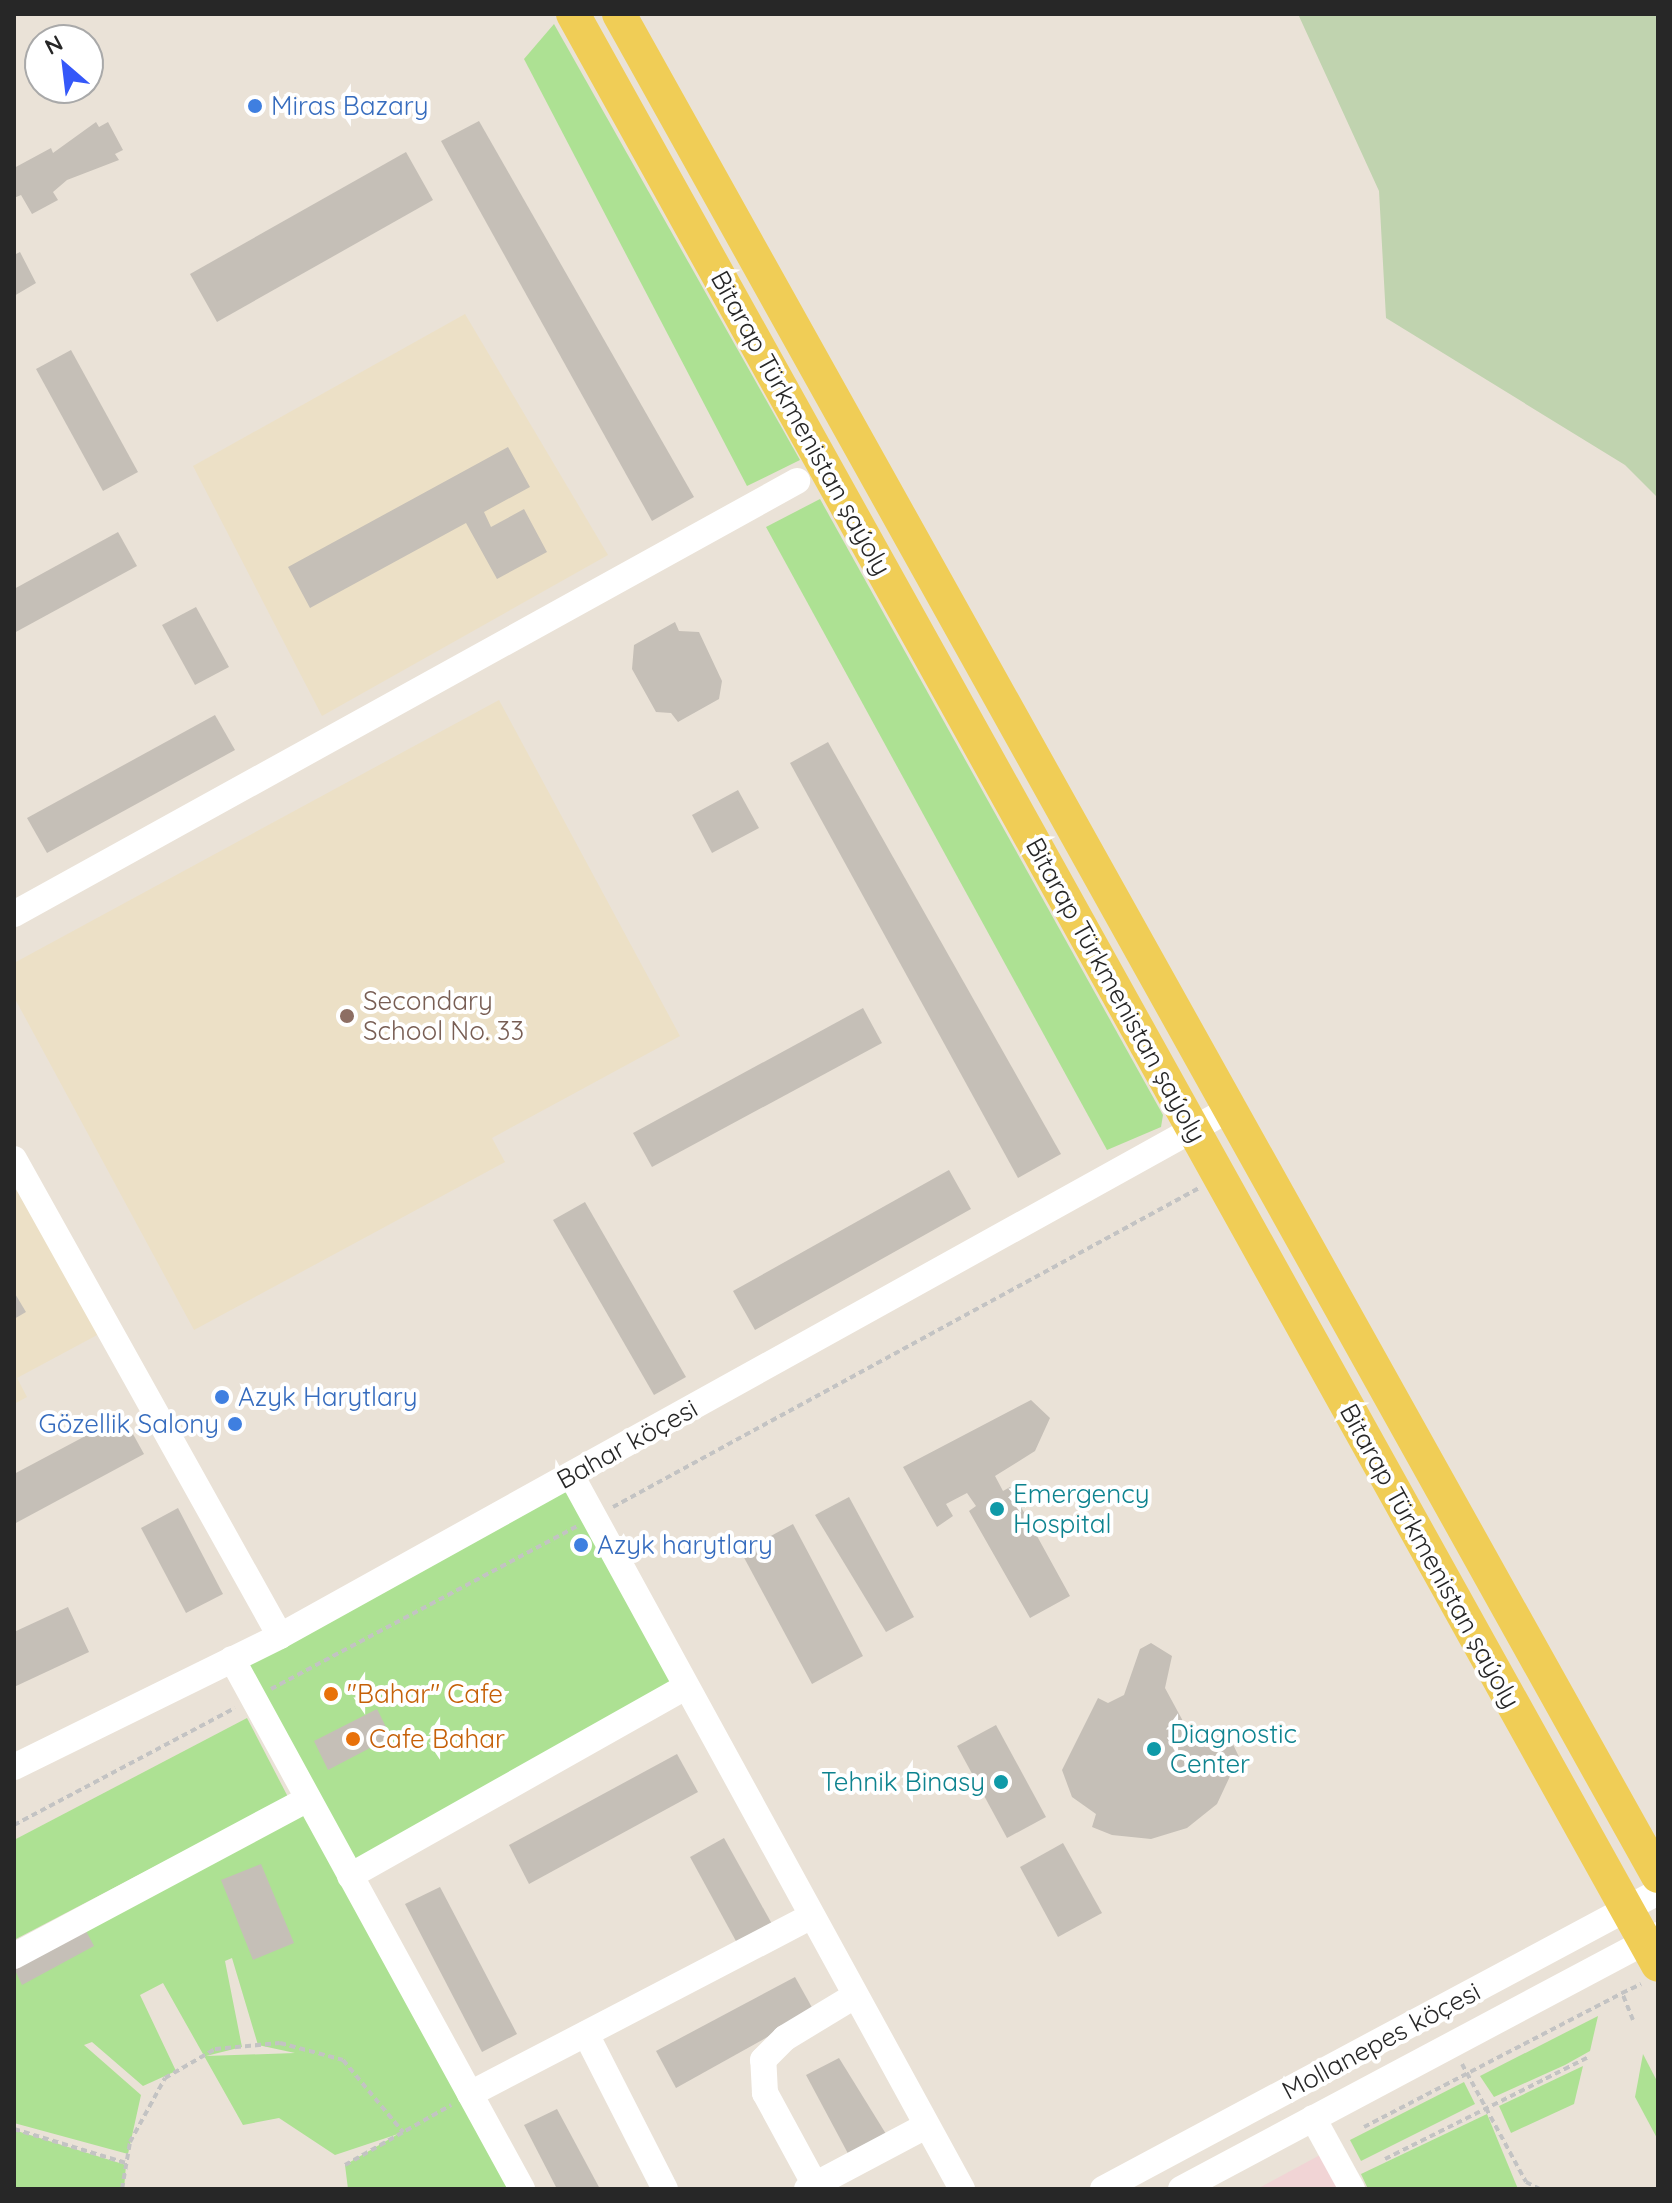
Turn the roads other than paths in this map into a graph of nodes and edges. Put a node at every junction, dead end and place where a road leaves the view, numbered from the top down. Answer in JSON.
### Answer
{"nodes":[{"id":1,"x":573,"y":14,"type":"edge"},
{"id":2,"x":619,"y":14,"type":"edge"},
{"id":3,"x":797,"y":481,"type":"dead end"},
{"id":4,"x":14,"y":914,"type":"edge"},
{"id":5,"x":1233,"y":1107,"type":"junction"},
{"id":6,"x":1193,"y":1129,"type":"junction"},
{"id":7,"x":14,"y":1159,"type":"edge"},
{"id":8,"x":571,"y":1475,"type":"junction"},
{"id":9,"x":280,"y":1636,"type":"junction"},
{"id":10,"x":232,"y":1659,"type":"junction"},
{"id":11,"x":685,"y":1687,"type":"junction"},
{"id":12,"x":14,"y":1767,"type":"edge"},
{"id":13,"x":308,"y":1799,"type":"junction"},
{"id":14,"x":350,"y":1876,"type":"junction"},
{"id":15,"x":1658,"y":1876,"type":"edge"},
{"id":16,"x":1658,"y":1892,"type":"edge"},
{"id":17,"x":1627,"y":1910,"type":"junction"},
{"id":18,"x":808,"y":1918,"type":"junction"},
{"id":19,"x":14,"y":1956,"type":"edge"},
{"id":20,"x":1652,"y":1956,"type":"edge"},
{"id":21,"x":853,"y":1997,"type":"junction"},
{"id":22,"x":586,"y":2034,"type":"junction"},
{"id":23,"x":470,"y":2094,"type":"junction"},
{"id":24,"x":1313,"y":2118,"type":"junction"},
{"id":25,"x":926,"y":2126,"type":"junction"},
{"id":26,"x":811,"y":2187,"type":"edge"},
{"id":27,"x":522,"y":2189,"type":"edge"},
{"id":28,"x":665,"y":2189,"type":"edge"},
{"id":29,"x":962,"y":2189,"type":"edge"},
{"id":30,"x":1103,"y":2189,"type":"edge"},
{"id":31,"x":1181,"y":2189,"type":"edge"},
{"id":32,"x":1352,"y":2189,"type":"edge"}],
"edges":[{"from":1,"to":6,"type":"main road","name":"Bitarap Türkmenistan şaýoly"},
{"from":2,"to":5,"type":"main road","name":"Bitarap Türkmenistan şaýoly"},
{"from":3,"to":4,"type":"street"},
{"from":5,"to":6,"type":"street","name":"Bahar köçesi"},
{"from":5,"to":15,"type":"main road","name":"Bitarap Türkmenistan şaýoly"},
{"from":6,"to":8,"type":"street","name":"Bahar köçesi"},
{"from":6,"to":17,"type":"main road","name":"Bitarap Türkmenistan şaýoly"},
{"from":7,"to":9,"type":"street"},
{"from":8,"to":9,"type":"street","name":"Bahar köçesi"},
{"from":8,"to":11,"type":"street"},
{"from":9,"to":10,"type":"street","name":"Bahar köçesi"},
{"from":10,"to":12,"type":"street","name":"Bahar köçesi"},
{"from":10,"to":13,"type":"street"},
{"from":11,"to":14,"type":"street"},
{"from":11,"to":18,"type":"street"},
{"from":13,"to":14,"type":"street"},
{"from":13,"to":19,"type":"street"},
{"from":14,"to":23,"type":"street"},
{"from":16,"to":17,"type":"street","name":"Mollanepes köçesi"},
{"from":17,"to":20,"type":"main road","name":"Bitarap Türkmenistan şaýoly"},
{"from":17,"to":30,"type":"street","name":"Mollanepes köçesi"},
{"from":18,"to":21,"type":"street"},
{"from":18,"to":22,"type":"street"},
{"from":20,"to":24,"type":"street","name":"Mollanepes köçesi"},
{"from":21,"to":25,"type":"street"},
{"from":21,"to":26,"type":"street"},
{"from":22,"to":23,"type":"street"},
{"from":22,"to":28,"type":"street"},
{"from":23,"to":27,"type":"street"},
{"from":24,"to":31,"type":"street","name":"Mollanepes köçesi"},
{"from":24,"to":32,"type":"street"},
{"from":25,"to":26,"type":"street"},
{"from":25,"to":29,"type":"street"}]}
